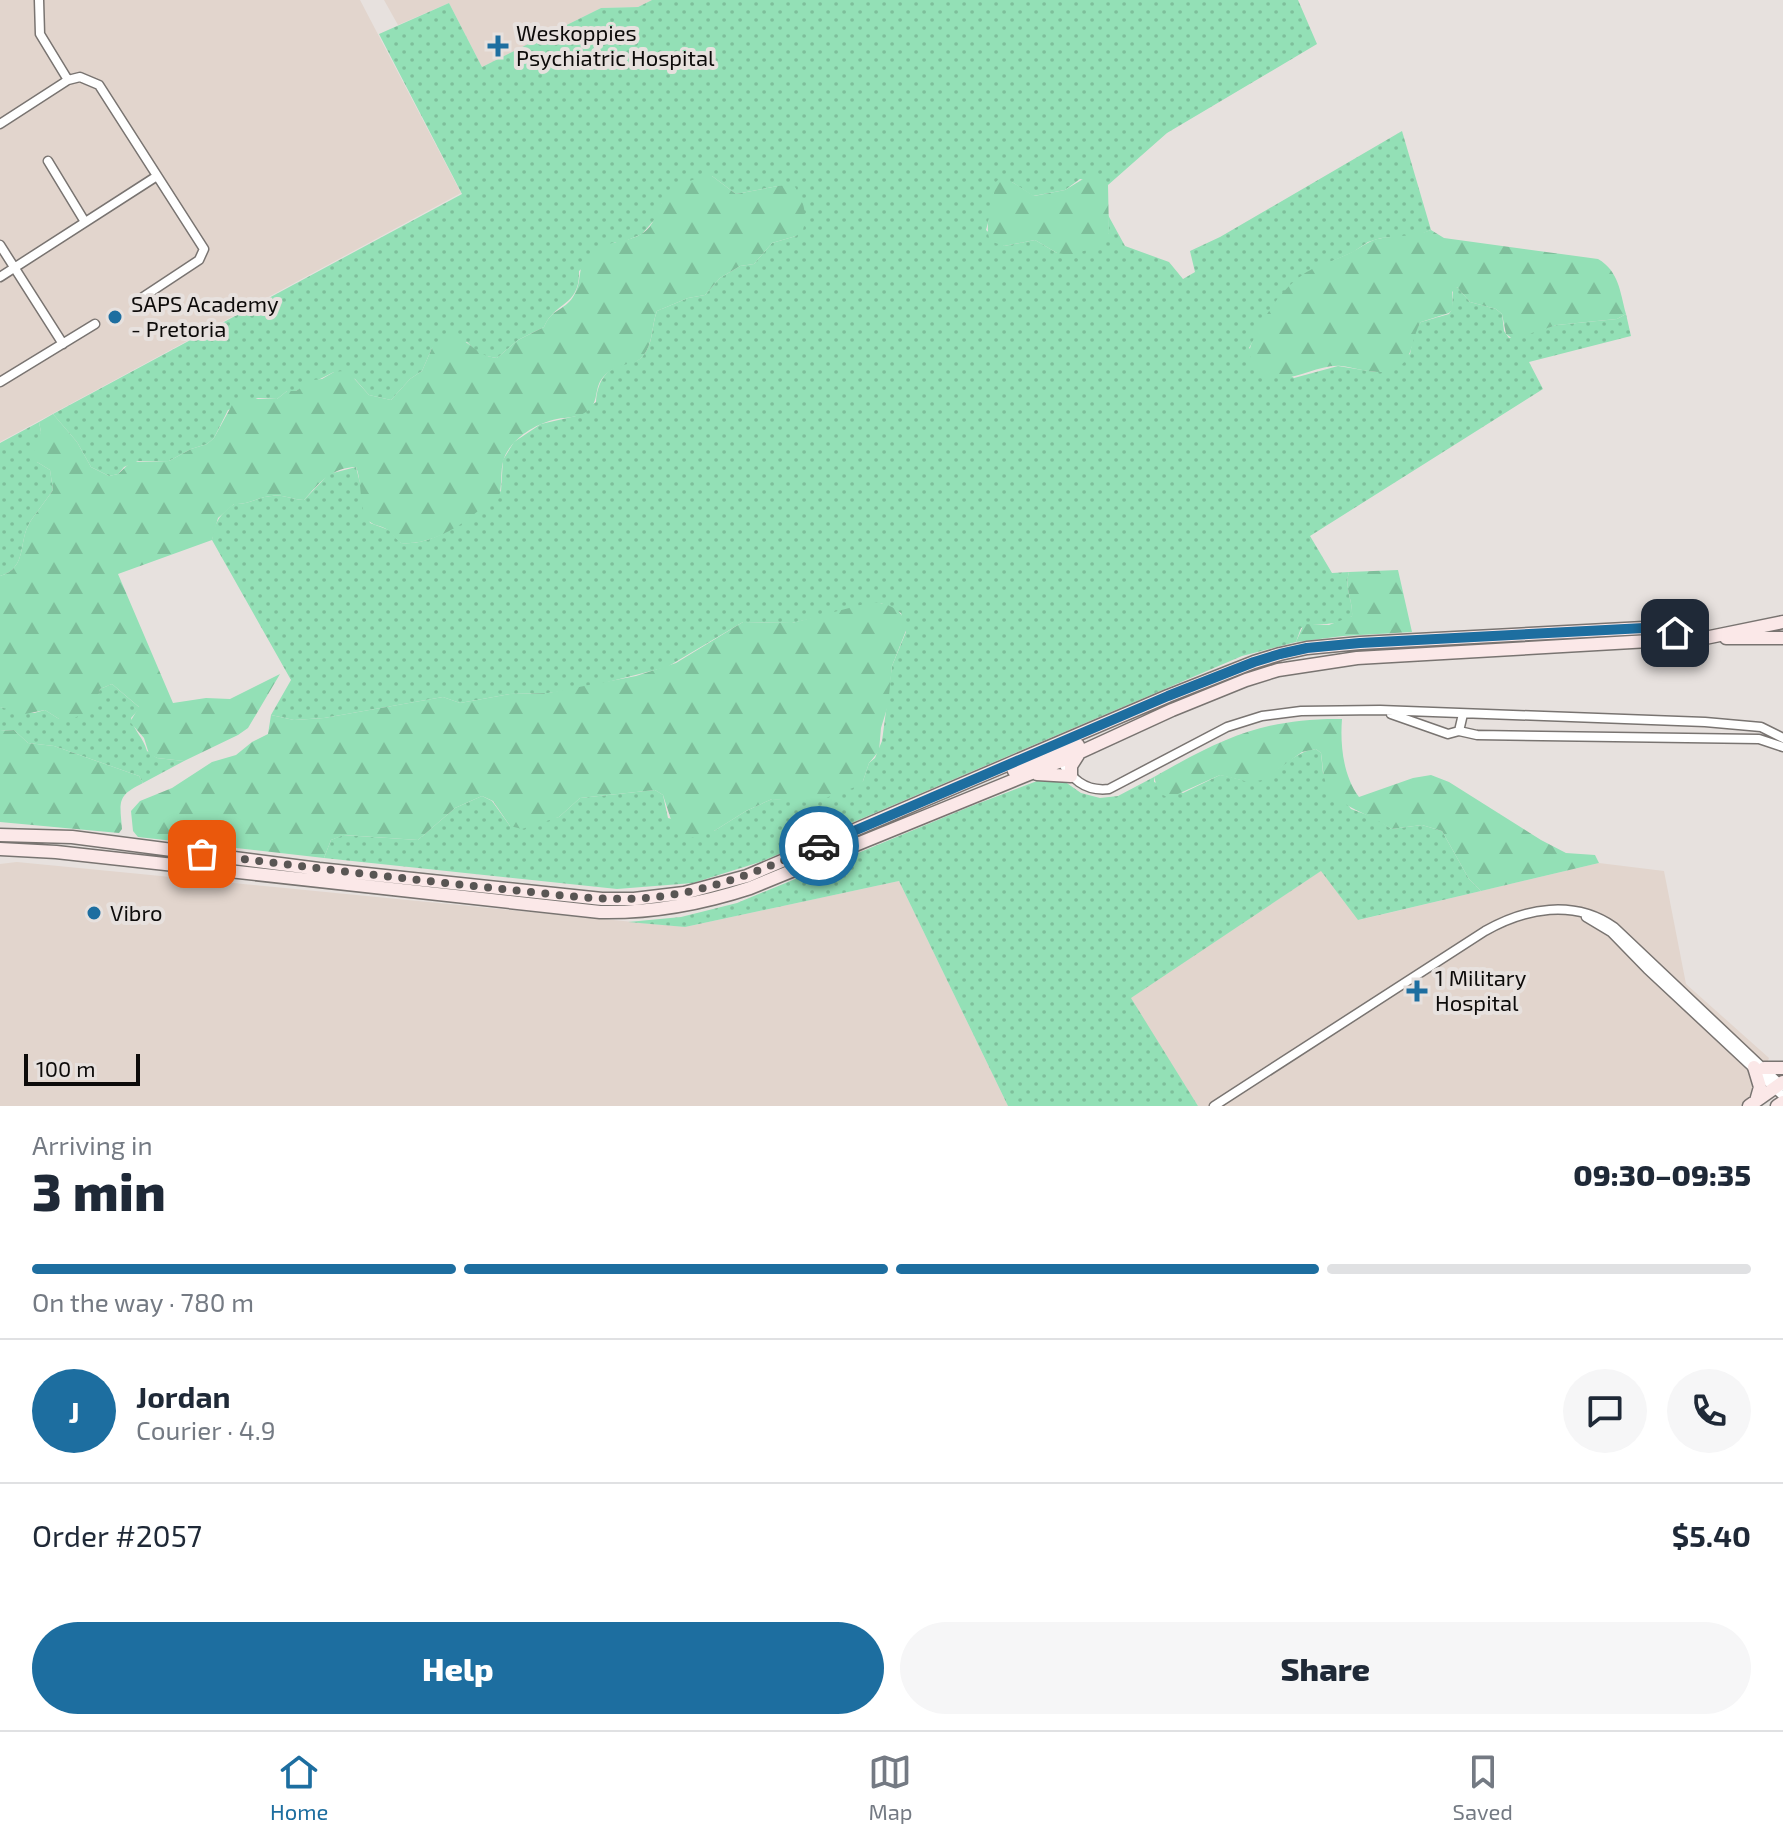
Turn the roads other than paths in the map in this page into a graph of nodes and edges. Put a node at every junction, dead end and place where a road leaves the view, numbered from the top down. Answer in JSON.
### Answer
{"nodes":[{"id":1,"x":39,"y":0,"type":"edge"},
{"id":2,"x":68,"y":80,"type":"junction"},
{"id":3,"x":0,"y":124,"type":"edge"},
{"id":4,"x":48,"y":161,"type":"dead end"},
{"id":5,"x":157,"y":176,"type":"junction"},
{"id":6,"x":85,"y":222,"type":"junction"},
{"id":7,"x":0,"y":245,"type":"edge"},
{"id":8,"x":14,"y":267,"type":"junction"},
{"id":9,"x":0,"y":277,"type":"edge"},
{"id":10,"x":143,"y":297,"type":"dead end"},
{"id":11,"x":95,"y":324,"type":"dead end"},
{"id":12,"x":63,"y":344,"type":"junction"},
{"id":13,"x":0,"y":382,"type":"edge"},
{"id":14,"x":1783,"y":622,"type":"edge"},
{"id":15,"x":1783,"y":638,"type":"edge"},
{"id":16,"x":1168,"y":696,"type":"junction"},
{"id":17,"x":1380,"y":710,"type":"junction"},
{"id":18,"x":1463,"y":714,"type":"junction"},
{"id":19,"x":1761,"y":727,"type":"junction"},
{"id":20,"x":1459,"y":731,"type":"junction"},
{"id":21,"x":1783,"y":738,"type":"edge"},
{"id":22,"x":1759,"y":739,"type":"junction"},
{"id":23,"x":1783,"y":747,"type":"edge"},
{"id":24,"x":1088,"y":748,"type":"junction"},
{"id":25,"x":1059,"y":758,"type":"junction"},
{"id":26,"x":1030,"y":774,"type":"junction"},
{"id":27,"x":1071,"y":776,"type":"junction"},
{"id":28,"x":870,"y":825,"type":"junction"},
{"id":29,"x":0,"y":835,"type":"edge"},
{"id":30,"x":0,"y":849,"type":"edge"},
{"id":31,"x":455,"y":883,"type":"junction"},
{"id":32,"x":454,"y":898,"type":"junction"},
{"id":33,"x":1759,"y":1068,"type":"junction"},
{"id":34,"x":1783,"y":1068,"type":"edge"},
{"id":35,"x":1781,"y":1090,"type":"edge"},
{"id":36,"x":1753,"y":1104,"type":"edge"},
{"id":37,"x":1214,"y":1106,"type":"edge"},
{"id":38,"x":1777,"y":1106,"type":"edge"}],
"edges":[{"from":1,"to":2,"type":"street"},
{"from":2,"to":3,"type":"street"},
{"from":2,"to":5,"type":"street"},
{"from":4,"to":6,"type":"street"},
{"from":5,"to":6,"type":"street"},
{"from":5,"to":10,"type":"street"},
{"from":6,"to":8,"type":"street"},
{"from":7,"to":8,"type":"street"},
{"from":8,"to":9,"type":"street"},
{"from":8,"to":12,"type":"street"},
{"from":11,"to":12,"type":"street"},
{"from":12,"to":13,"type":"street"},
{"from":14,"to":16,"type":"main road"},
{"from":15,"to":24,"type":"main road"},
{"from":16,"to":25,"type":"main road"},
{"from":16,"to":28,"type":"main road"},
{"from":17,"to":18,"type":"street"},
{"from":17,"to":20,"type":"street"},
{"from":17,"to":27,"type":"street"},
{"from":18,"to":19,"type":"street"},
{"from":18,"to":20,"type":"street"},
{"from":19,"to":21,"type":"street"},
{"from":19,"to":22,"type":"street"},
{"from":20,"to":22,"type":"street"},
{"from":22,"to":23,"type":"street"},
{"from":24,"to":25,"type":"main road"},
{"from":24,"to":27,"type":"main road"},
{"from":25,"to":26,"type":"main road"},
{"from":25,"to":27,"type":"street"},
{"from":25,"to":28,"type":"main road"},
{"from":26,"to":27,"type":"main road"},
{"from":26,"to":32,"type":"main road"},
{"from":28,"to":31,"type":"main road"},
{"from":29,"to":31,"type":"main road"},
{"from":30,"to":32,"type":"main road"},
{"from":31,"to":32,"type":"main road"},
{"from":33,"to":34,"type":"main road"},
{"from":33,"to":35,"type":"street"},
{"from":33,"to":36,"type":"main road"},
{"from":33,"to":37,"type":"street"},
{"from":35,"to":36,"type":"main road"},
{"from":35,"to":38,"type":"main road"}]}
